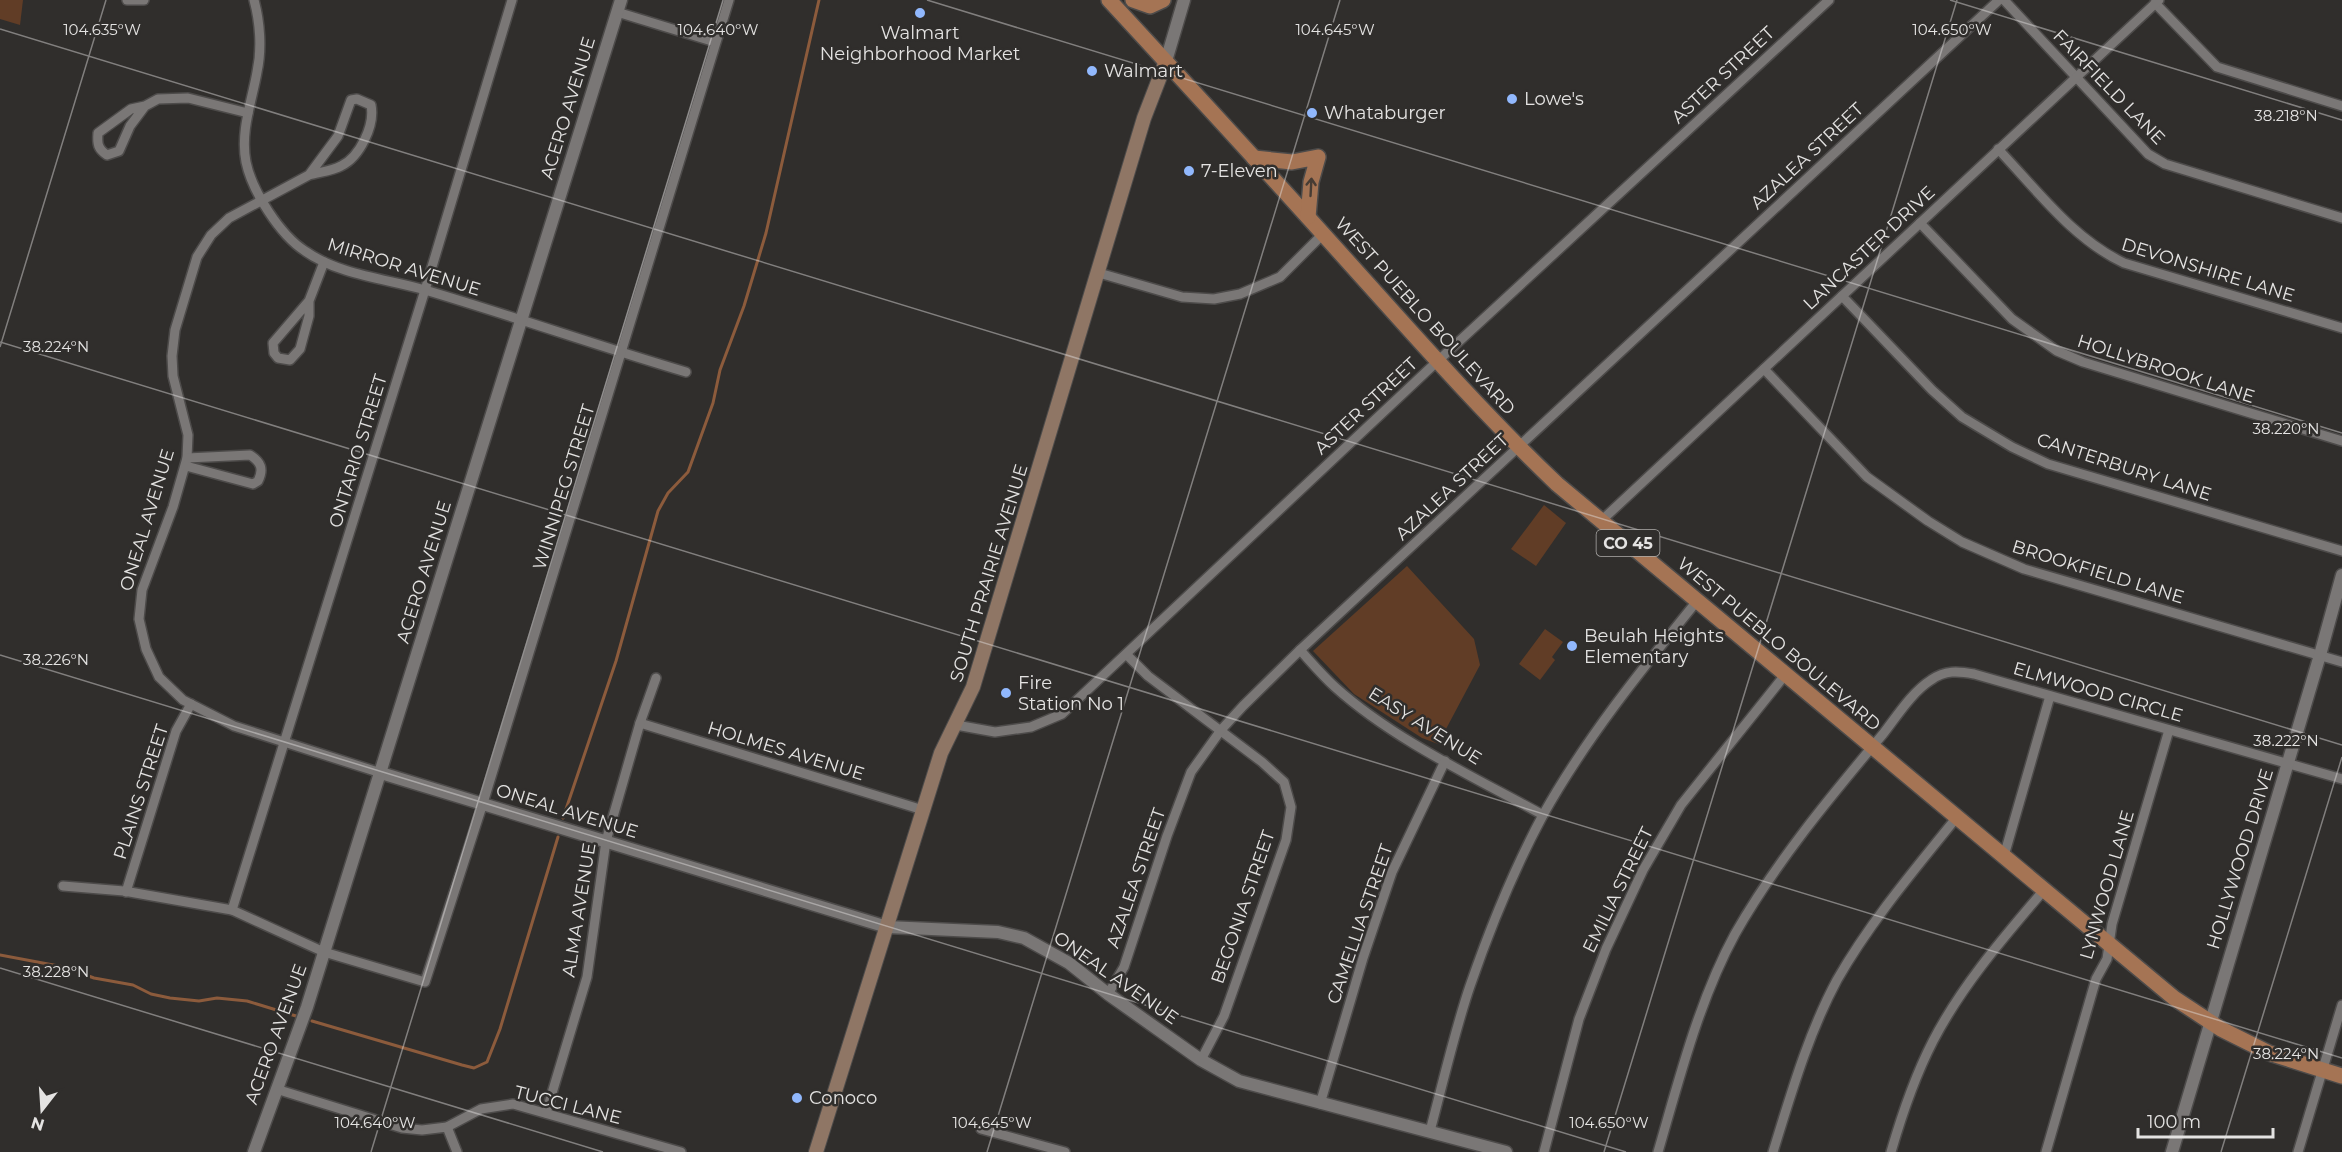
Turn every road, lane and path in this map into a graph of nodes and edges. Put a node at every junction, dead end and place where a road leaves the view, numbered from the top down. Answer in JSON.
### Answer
{"nodes":[{"id":1,"x":127,"y":0,"type":"edge"},
{"id":2,"x":144,"y":0,"type":"edge"},
{"id":3,"x":254,"y":0,"type":"edge"},
{"id":4,"x":512,"y":0,"type":"edge"},
{"id":5,"x":729,"y":0,"type":"edge"},
{"id":6,"x":1108,"y":0,"type":"edge"},
{"id":7,"x":1133,"y":0,"type":"edge"},
{"id":8,"x":1163,"y":0,"type":"edge"},
{"id":9,"x":1184,"y":0,"type":"edge"},
{"id":10,"x":1829,"y":0,"type":"edge"},
{"id":11,"x":1999,"y":0,"type":"edge"},
{"id":12,"x":2004,"y":0,"type":"edge"},
{"id":13,"x":2157,"y":2,"type":"edge"},
{"id":14,"x":619,"y":6,"type":"edge"},
{"id":15,"x":715,"y":42,"type":"junction"},
{"id":16,"x":1166,"y":60,"type":"junction"},
{"id":17,"x":2076,"y":77,"type":"junction"},
{"id":18,"x":145,"y":106,"type":"junction"},
{"id":19,"x":2342,"y":106,"type":"edge"},
{"id":20,"x":248,"y":113,"type":"junction"},
{"id":21,"x":1998,"y":149,"type":"junction"},
{"id":22,"x":1254,"y":158,"type":"junction"},
{"id":23,"x":309,"y":175,"type":"junction"},
{"id":24,"x":261,"y":200,"type":"junction"},
{"id":25,"x":1308,"y":217,"type":"junction"},
{"id":26,"x":2342,"y":218,"type":"edge"},
{"id":27,"x":1920,"y":223,"type":"junction"},
{"id":28,"x":1323,"y":234,"type":"junction"},
{"id":29,"x":324,"y":262,"type":"junction"},
{"id":30,"x":1099,"y":273,"type":"junction"},
{"id":31,"x":425,"y":290,"type":"junction"},
{"id":32,"x":1842,"y":296,"type":"junction"},
{"id":33,"x":309,"y":301,"type":"junction"},
{"id":34,"x":520,"y":321,"type":"junction"},
{"id":35,"x":2342,"y":328,"type":"edge"},
{"id":36,"x":622,"y":353,"type":"junction"},
{"id":37,"x":1439,"y":361,"type":"junction"},
{"id":38,"x":1764,"y":369,"type":"junction"},
{"id":39,"x":686,"y":372,"type":"dead end"},
{"id":40,"x":2342,"y":441,"type":"edge"},
{"id":41,"x":1519,"y":448,"type":"junction"},
{"id":42,"x":187,"y":462,"type":"junction"},
{"id":43,"x":1601,"y":521,"type":"junction"},
{"id":44,"x":2342,"y":551,"type":"edge"},
{"id":45,"x":2342,"y":575,"type":"edge"},
{"id":46,"x":1697,"y":601,"type":"junction"},
{"id":47,"x":1300,"y":650,"type":"junction"},
{"id":48,"x":2320,"y":655,"type":"junction"},
{"id":49,"x":1126,"y":656,"type":"junction"},
{"id":50,"x":2342,"y":662,"type":"edge"},
{"id":51,"x":1785,"y":675,"type":"junction"},
{"id":52,"x":656,"y":678,"type":"dead end"},
{"id":53,"x":2050,"y":696,"type":"junction"},
{"id":54,"x":191,"y":704,"type":"junction"},
{"id":55,"x":640,"y":723,"type":"junction"},
{"id":56,"x":956,"y":725,"type":"junction"},
{"id":57,"x":1221,"y":730,"type":"junction"},
{"id":58,"x":2169,"y":730,"type":"junction"},
{"id":59,"x":285,"y":743,"type":"junction"},
{"id":60,"x":1872,"y":747,"type":"junction"},
{"id":61,"x":1445,"y":761,"type":"junction"},
{"id":62,"x":2288,"y":764,"type":"junction"},
{"id":63,"x":381,"y":773,"type":"junction"},
{"id":64,"x":2342,"y":779,"type":"edge"},
{"id":65,"x":483,"y":803,"type":"junction"},
{"id":66,"x":923,"y":810,"type":"junction"},
{"id":67,"x":1543,"y":815,"type":"junction"},
{"id":68,"x":1957,"y":817,"type":"junction"},
{"id":69,"x":606,"y":841,"type":"junction"},
{"id":70,"x":2004,"y":856,"type":"junction"},
{"id":71,"x":63,"y":886,"type":"dead end"},
{"id":72,"x":2044,"y":890,"type":"junction"},
{"id":73,"x":126,"y":892,"type":"junction"},
{"id":74,"x":232,"y":910,"type":"junction"},
{"id":75,"x":887,"y":927,"type":"junction"},
{"id":76,"x":2108,"y":944,"type":"junction"},
{"id":77,"x":324,"y":952,"type":"junction"},
{"id":78,"x":1108,"y":994,"type":"junction"},
{"id":79,"x":2342,"y":1005,"type":"edge"},
{"id":80,"x":2209,"y":1022,"type":"junction"},
{"id":81,"x":1201,"y":1060,"type":"junction"},
{"id":82,"x":2322,"y":1070,"type":"junction"},
{"id":83,"x":2342,"y":1076,"type":"edge"},
{"id":84,"x":276,"y":1089,"type":"junction"},
{"id":85,"x":1320,"y":1104,"type":"junction"},
{"id":86,"x":546,"y":1113,"type":"junction"},
{"id":87,"x":447,"y":1127,"type":"junction"},
{"id":88,"x":981,"y":1129,"type":"dead end"},
{"id":89,"x":1430,"y":1131,"type":"junction"},
{"id":90,"x":254,"y":1152,"type":"edge"},
{"id":91,"x":457,"y":1152,"type":"edge"},
{"id":92,"x":681,"y":1152,"type":"edge"},
{"id":93,"x":816,"y":1152,"type":"edge"},
{"id":94,"x":1065,"y":1152,"type":"edge"},
{"id":95,"x":1506,"y":1152,"type":"edge"},
{"id":96,"x":1544,"y":1152,"type":"edge"},
{"id":97,"x":1658,"y":1152,"type":"edge"},
{"id":98,"x":1773,"y":1152,"type":"edge"},
{"id":99,"x":1891,"y":1152,"type":"edge"},
{"id":100,"x":2046,"y":1152,"type":"edge"},
{"id":101,"x":2172,"y":1152,"type":"edge"},
{"id":102,"x":2298,"y":1152,"type":"edge"}],
"edges":[{"from":1,"to":2,"type":"street"},
{"from":3,"to":20,"type":"street","name":"MIRROR AVENUE"},
{"from":4,"to":31,"type":"street","name":"ONTARIO STREET"},
{"from":5,"to":15,"type":"street","name":"WINNIPEG STREET"},
{"from":6,"to":16,"type":"main road","name":"WEST PUEBLO BOULEVARD","number":"CO 45"},
{"from":7,"to":8,"type":"main road"},
{"from":9,"to":16,"type":"street","name":"SOUTH PRAIRIE AVENUE"},
{"from":10,"to":37,"type":"street","name":"ASTER STREET"},
{"from":11,"to":41,"type":"street","name":"AZALEA STREET"},
{"from":12,"to":17,"type":"street","name":"FAIRFIELD LANE"},
{"from":13,"to":17,"type":"street","name":"LANCASTER DRIVE"},
{"from":13,"to":19,"type":"street"},
{"from":14,"to":15,"type":"street"},
{"from":14,"to":34,"type":"street","name":"ACERO AVENUE"},
{"from":15,"to":36,"type":"street","name":"WINNIPEG STREET"},
{"from":16,"to":22,"type":"main road","name":"WEST PUEBLO BOULEVARD","number":"CO 45"},
{"from":16,"to":30,"type":"main road","name":"SOUTH PRAIRIE AVENUE"},
{"from":17,"to":21,"type":"street","name":"LANCASTER DRIVE"},
{"from":17,"to":26,"type":"street","name":"FAIRFIELD LANE"},
{"from":18,"to":18,"type":"street"},
{"from":18,"to":20,"type":"street"},
{"from":20,"to":24,"type":"street","name":"MIRROR AVENUE"},
{"from":21,"to":27,"type":"street","name":"LANCASTER DRIVE"},
{"from":21,"to":35,"type":"street","name":"DEVONSHIRE LANE"},
{"from":22,"to":25,"type":"main road","name":"WEST PUEBLO BOULEVARD","number":"CO 45"},
{"from":25,"to":22,"type":"main road","one_way":true},
{"from":23,"to":23,"type":"street","name":"ONEAL AVENUE"},
{"from":23,"to":24,"type":"street","name":"ONEAL AVENUE"},
{"from":24,"to":29,"type":"street","name":"MIRROR AVENUE"},
{"from":24,"to":42,"type":"street","name":"ONEAL AVENUE"},
{"from":25,"to":28,"type":"main road","name":"WEST PUEBLO BOULEVARD","number":"CO 45"},
{"from":27,"to":32,"type":"street","name":"LANCASTER DRIVE"},
{"from":27,"to":40,"type":"street","name":"HOLLYBROOK LANE"},
{"from":28,"to":30,"type":"street"},
{"from":28,"to":37,"type":"main road","name":"WEST PUEBLO BOULEVARD","number":"CO 45"},
{"from":29,"to":31,"type":"street","name":"MIRROR AVENUE"},
{"from":29,"to":33,"type":"street"},
{"from":30,"to":56,"type":"main road","name":"SOUTH PRAIRIE AVENUE"},
{"from":31,"to":34,"type":"street","name":"MIRROR AVENUE"},
{"from":31,"to":59,"type":"street","name":"ONTARIO STREET"},
{"from":32,"to":38,"type":"street","name":"LANCASTER DRIVE"},
{"from":32,"to":44,"type":"street","name":"CANTERBURY LANE"},
{"from":33,"to":33,"type":"street"},
{"from":34,"to":36,"type":"street","name":"MIRROR AVENUE"},
{"from":34,"to":63,"type":"street","name":"ACERO AVENUE"},
{"from":36,"to":39,"type":"street","name":"MIRROR AVENUE"},
{"from":36,"to":65,"type":"street","name":"WINNIPEG STREET"},
{"from":37,"to":41,"type":"main road","name":"WEST PUEBLO BOULEVARD","number":"CO 45"},
{"from":37,"to":49,"type":"street","name":"ASTER STREET"},
{"from":38,"to":43,"type":"street","name":"LANCASTER DRIVE"},
{"from":38,"to":48,"type":"street","name":"BROOKFIELD LANE"},
{"from":41,"to":43,"type":"main road","name":"WEST PUEBLO BOULEVARD","number":"CO 45"},
{"from":41,"to":47,"type":"street","name":"AZALEA STREET"},
{"from":42,"to":42,"type":"street"},
{"from":42,"to":54,"type":"street","name":"ONEAL AVENUE"},
{"from":43,"to":46,"type":"main road","name":"WEST PUEBLO BOULEVARD","number":"CO 45"},
{"from":45,"to":48,"type":"street","name":"HOLLYWOOD DRIVE"},
{"from":46,"to":51,"type":"main road","name":"WEST PUEBLO BOULEVARD","number":"CO 45"},
{"from":46,"to":67,"type":"street"},
{"from":47,"to":57,"type":"street","name":"AZALEA STREET"},
{"from":47,"to":61,"type":"street","name":"EASY AVENUE"},
{"from":48,"to":50,"type":"street","name":"BROOKFIELD LANE"},
{"from":48,"to":62,"type":"street","name":"HOLLYWOOD DRIVE"},
{"from":49,"to":56,"type":"street","name":"ASTER STREET"},
{"from":49,"to":57,"type":"street","name":"BEGONIA STREET"},
{"from":51,"to":60,"type":"main road","name":"WEST PUEBLO BOULEVARD","number":"CO 45"},
{"from":51,"to":96,"type":"street","name":"EMILIA STREET"},
{"from":52,"to":55,"type":"street","name":"ALMA AVENUE"},
{"from":53,"to":58,"type":"street","name":"ELMWOOD CIRCLE"},
{"from":53,"to":60,"type":"street","name":"ELMWOOD CIRCLE"},
{"from":53,"to":70,"type":"street"},
{"from":54,"to":59,"type":"street","name":"ONEAL AVENUE"},
{"from":54,"to":73,"type":"street","name":"PLAINS STREET"},
{"from":55,"to":66,"type":"street","name":"HOLMES AVENUE"},
{"from":55,"to":69,"type":"street","name":"ALMA AVENUE"},
{"from":56,"to":66,"type":"main road","name":"SOUTH PRAIRIE AVENUE"},
{"from":57,"to":78,"type":"street","name":"AZALEA STREET"},
{"from":57,"to":81,"type":"street","name":"BEGONIA STREET"},
{"from":58,"to":62,"type":"street","name":"ELMWOOD CIRCLE"},
{"from":58,"to":76,"type":"street","name":"LYNWOOD LANE"},
{"from":59,"to":63,"type":"street","name":"ONEAL AVENUE"},
{"from":59,"to":74,"type":"street","name":"ONTARIO STREET"},
{"from":60,"to":68,"type":"main road","name":"WEST PUEBLO BOULEVARD","number":"CO 45"},
{"from":60,"to":97,"type":"street","name":"ELMWOOD CIRCLE"},
{"from":61,"to":67,"type":"street","name":"EASY AVENUE"},
{"from":61,"to":85,"type":"street","name":"CAMELLIA STREET"},
{"from":62,"to":64,"type":"street","name":"ELMWOOD CIRCLE"},
{"from":62,"to":80,"type":"street","name":"HOLLYWOOD DRIVE"},
{"from":63,"to":65,"type":"street","name":"ONEAL AVENUE"},
{"from":63,"to":77,"type":"street","name":"ACERO AVENUE"},
{"from":65,"to":69,"type":"street","name":"ONEAL AVENUE"},
{"from":65,"to":77,"type":"street","name":"WINNIPEG STREET"},
{"from":66,"to":75,"type":"main road","name":"SOUTH PRAIRIE AVENUE"},
{"from":67,"to":89,"type":"street"},
{"from":68,"to":70,"type":"main road","name":"WEST PUEBLO BOULEVARD","number":"CO 45"},
{"from":68,"to":98,"type":"street"},
{"from":69,"to":75,"type":"street","name":"ONEAL AVENUE"},
{"from":69,"to":86,"type":"street","name":"ALMA AVENUE"},
{"from":70,"to":72,"type":"main road","name":"WEST PUEBLO BOULEVARD","number":"CO 45"},
{"from":71,"to":73,"type":"street"},
{"from":72,"to":76,"type":"main road","name":"WEST PUEBLO BOULEVARD","number":"CO 45"},
{"from":72,"to":99,"type":"street"},
{"from":73,"to":74,"type":"street"},
{"from":74,"to":77,"type":"street"},
{"from":75,"to":78,"type":"street","name":"ONEAL AVENUE"},
{"from":75,"to":93,"type":"main road","name":"SOUTH PRAIRIE AVENUE"},
{"from":76,"to":80,"type":"main road","name":"WEST PUEBLO BOULEVARD","number":"CO 45"},
{"from":76,"to":100,"type":"street","name":"LYNWOOD LANE"},
{"from":77,"to":84,"type":"street","name":"ACERO AVENUE"},
{"from":78,"to":81,"type":"street","name":"ONEAL AVENUE"},
{"from":79,"to":82,"type":"street"},
{"from":80,"to":82,"type":"main road","name":"WEST PUEBLO BOULEVARD","number":"CO 45"},
{"from":80,"to":101,"type":"street","name":"HOLLYWOOD DRIVE"},
{"from":81,"to":85,"type":"street","name":"ONEAL AVENUE"},
{"from":82,"to":83,"type":"main road","name":"WEST PUEBLO BOULEVARD","number":"CO 45"},
{"from":82,"to":102,"type":"street"},
{"from":84,"to":87,"type":"street","name":"TUCCI LANE"},
{"from":84,"to":90,"type":"street","name":"ACERO AVENUE"},
{"from":85,"to":89,"type":"street","name":"ONEAL AVENUE"},
{"from":86,"to":87,"type":"street","name":"TUCCI LANE"},
{"from":86,"to":92,"type":"street","name":"TUCCI LANE"},
{"from":87,"to":91,"type":"street"},
{"from":88,"to":94,"type":"street"},
{"from":89,"to":95,"type":"street","name":"ONEAL AVENUE"}]}
